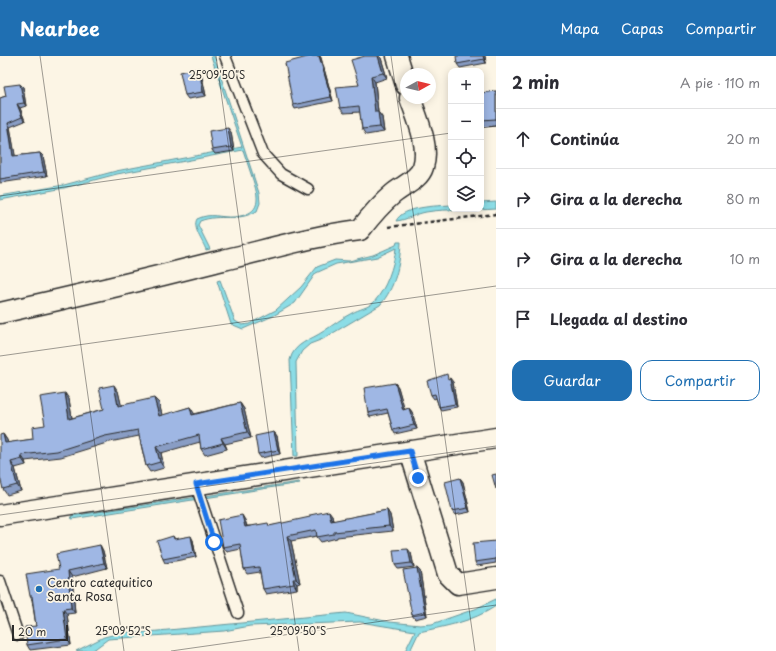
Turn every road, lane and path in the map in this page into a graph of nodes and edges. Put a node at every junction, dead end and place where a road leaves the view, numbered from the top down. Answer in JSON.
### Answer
{"nodes":[{"id":1,"x":225,"y":56,"type":"edge"},
{"id":2,"x":397,"y":56,"type":"edge"},
{"id":3,"x":401,"y":68,"type":"edge"},
{"id":4,"x":412,"y":104,"type":"edge"},
{"id":5,"x":308,"y":189,"type":"dead end"},
{"id":6,"x":496,"y":214,"type":"edge"},
{"id":7,"x":360,"y":230,"type":"junction"},
{"id":8,"x":0,"y":313,"type":"edge"},
{"id":9,"x":496,"y":438,"type":"edge"},
{"id":10,"x":410,"y":451,"type":"junction"},
{"id":11,"x":196,"y":484,"type":"junction"},
{"id":12,"x":0,"y":515,"type":"edge"},
{"id":13,"x":496,"y":578,"type":"edge"},
{"id":14,"x":0,"y":581,"type":"edge"},
{"id":15,"x":238,"y":613,"type":"dead end"},
{"id":16,"x":18,"y":635,"type":"dead end"}],
"edges":[{"from":1,"to":5,"type":"lane"},
{"from":2,"to":3,"type":"street"},
{"from":4,"to":7,"type":"street"},
{"from":6,"to":7,"type":"path"},
{"from":7,"to":8,"type":"street"},
{"from":9,"to":10,"type":"street"},
{"from":10,"to":11,"type":"street"},
{"from":10,"to":13,"type":"street"},
{"from":11,"to":12,"type":"street"},
{"from":11,"to":15,"type":"lane"},
{"from":14,"to":16,"type":"lane"}]}
